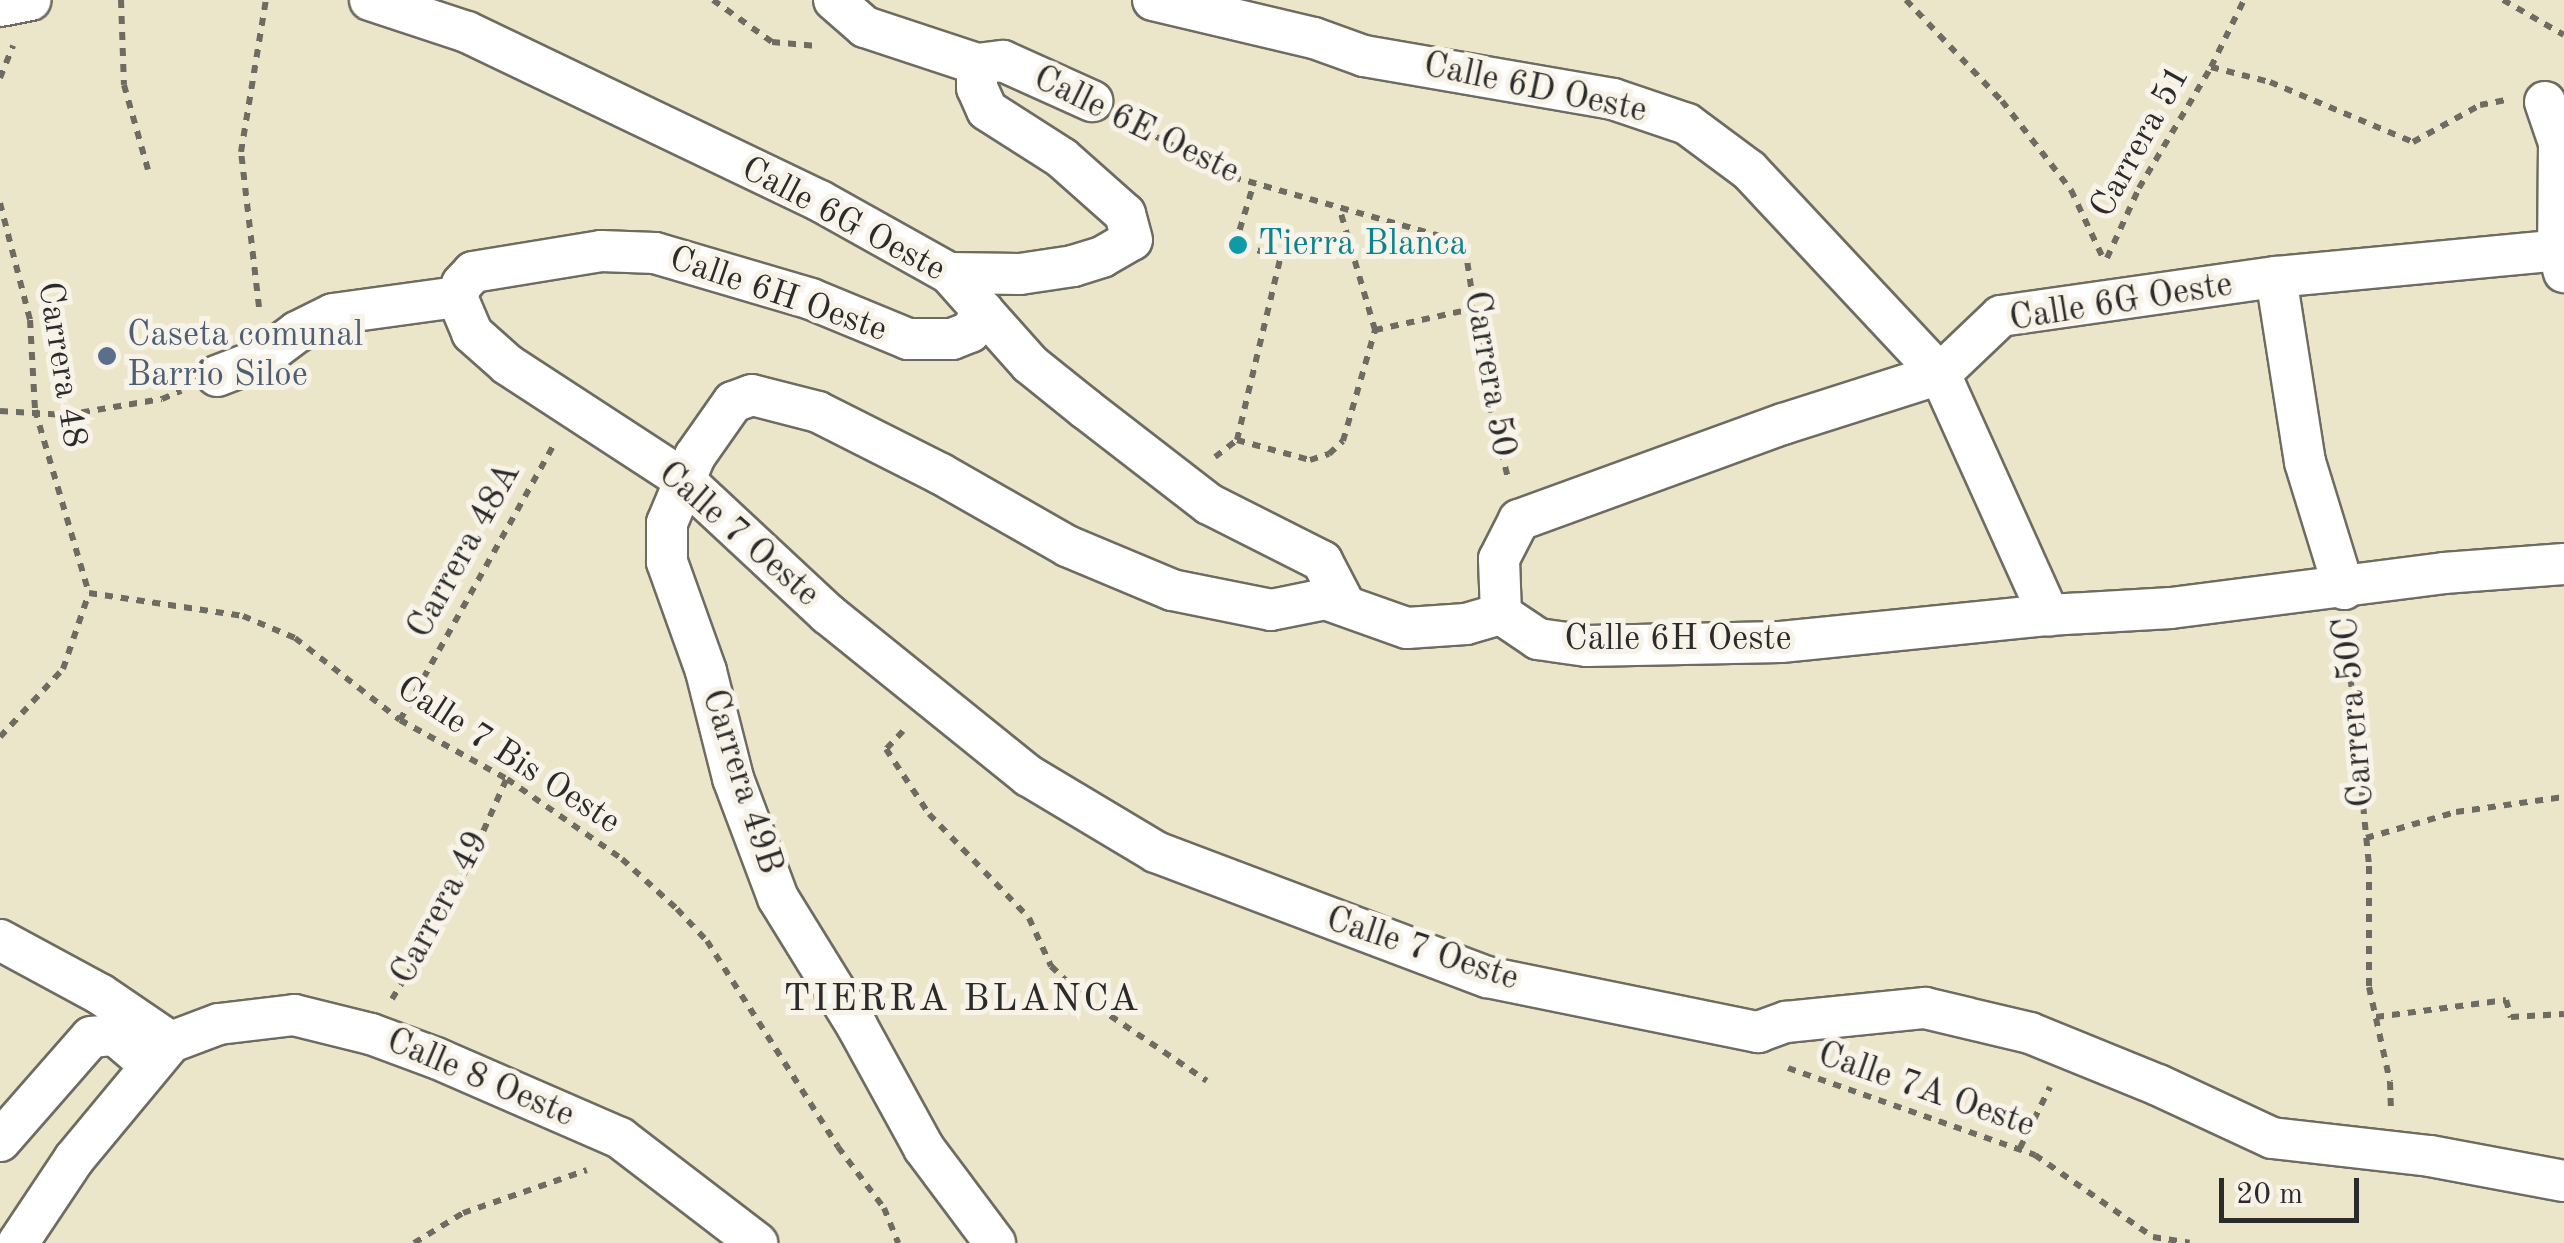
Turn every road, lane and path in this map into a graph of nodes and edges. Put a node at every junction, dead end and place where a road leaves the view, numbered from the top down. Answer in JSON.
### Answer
{"nodes":[{"id":1,"x":30,"y":0,"type":"edge"},
{"id":2,"x":122,"y":0,"type":"edge"},
{"id":3,"x":266,"y":0,"type":"edge"},
{"id":4,"x":370,"y":0,"type":"edge"},
{"id":5,"x":713,"y":0,"type":"edge"},
{"id":6,"x":834,"y":0,"type":"edge"},
{"id":7,"x":1153,"y":0,"type":"edge"},
{"id":8,"x":1906,"y":0,"type":"edge"},
{"id":9,"x":2244,"y":0,"type":"edge"},
{"id":10,"x":2503,"y":0,"type":"edge"},
{"id":11,"x":0,"y":6,"type":"edge"},
{"id":12,"x":866,"y":26,"type":"junction"},
{"id":13,"x":2564,"y":35,"type":"edge"},
{"id":14,"x":977,"y":64,"type":"junction"},
{"id":15,"x":2211,"y":66,"type":"junction"},
{"id":16,"x":1092,"y":101,"type":"joint"},
{"id":17,"x":2545,"y":102,"type":"joint"},
{"id":18,"x":148,"y":170,"type":"dead end"},
{"id":19,"x":1254,"y":184,"type":"junction"},
{"id":20,"x":0,"y":204,"type":"edge"},
{"id":21,"x":1340,"y":210,"type":"junction"},
{"id":22,"x":1448,"y":238,"type":"joint"},
{"id":23,"x":2562,"y":257,"type":"edge"},
{"id":24,"x":2105,"y":262,"type":"junction"},
{"id":25,"x":949,"y":273,"type":"junction"},
{"id":26,"x":2276,"y":278,"type":"junction"},
{"id":27,"x":2164,"y":293,"type":"junction"},
{"id":28,"x":457,"y":297,"type":"junction"},
{"id":29,"x":1476,"y":308,"type":"junction"},
{"id":30,"x":983,"y":311,"type":"junction"},
{"id":31,"x":1376,"y":330,"type":"junction"},
{"id":32,"x":261,"y":358,"type":"junction"},
{"id":33,"x":1940,"y":374,"type":"junction"},
{"id":34,"x":217,"y":376,"type":"joint"},
{"id":35,"x":575,"y":408,"type":"junction"},
{"id":36,"x":0,"y":410,"type":"edge"},
{"id":37,"x":35,"y":410,"type":"junction"},
{"id":38,"x":1237,"y":440,"type":"junction"},
{"id":39,"x":682,"y":479,"type":"junction"},
{"id":40,"x":1182,"y":482,"type":"junction"},
{"id":41,"x":1519,"y":520,"type":"junction"},
{"id":42,"x":2564,"y":564,"type":"edge"},
{"id":43,"x":2344,"y":589,"type":"junction"},
{"id":44,"x":89,"y":593,"type":"junction"},
{"id":45,"x":1344,"y":603,"type":"junction"},
{"id":46,"x":1501,"y":614,"type":"junction"},
{"id":47,"x":2049,"y":614,"type":"junction"},
{"id":48,"x":932,"y":698,"type":"junction"},
{"id":49,"x":400,"y":720,"type":"junction"},
{"id":50,"x":0,"y":737,"type":"edge"},
{"id":51,"x":506,"y":779,"type":"junction"},
{"id":52,"x":2564,"y":797,"type":"edge"},
{"id":53,"x":2366,"y":838,"type":"junction"},
{"id":54,"x":0,"y":940,"type":"edge"},
{"id":55,"x":2564,"y":1014,"type":"edge"},
{"id":56,"x":2376,"y":1017,"type":"junction"},
{"id":57,"x":1758,"y":1032,"type":"junction"},
{"id":58,"x":371,"y":1034,"type":"junction"},
{"id":59,"x":2068,"y":1049,"type":"junction"},
{"id":60,"x":160,"y":1053,"type":"junction"},
{"id":61,"x":1207,"y":1081,"type":"dead end"},
{"id":62,"x":620,"y":1138,"type":"junction"},
{"id":63,"x":0,"y":1141,"type":"edge"},
{"id":64,"x":2020,"y":1148,"type":"junction"},
{"id":65,"x":2391,"y":1152,"type":"junction"},
{"id":66,"x":2564,"y":1182,"type":"edge"},
{"id":67,"x":18,"y":1243,"type":"edge"},
{"id":68,"x":414,"y":1243,"type":"edge"},
{"id":69,"x":757,"y":1243,"type":"edge"},
{"id":70,"x":898,"y":1243,"type":"edge"},
{"id":71,"x":995,"y":1243,"type":"edge"},
{"id":72,"x":2190,"y":1243,"type":"edge"}],
"edges":[{"from":1,"to":11,"type":"street"},
{"from":2,"to":18,"type":"path"},
{"from":3,"to":32,"type":"path"},
{"from":4,"to":25,"type":"street","name":"Calle 6G Oeste"},
{"from":5,"to":12,"type":"path"},
{"from":6,"to":12,"type":"street","name":"Calle 6E Oeste"},
{"from":7,"to":33,"type":"street","name":"Calle 6D Oeste"},
{"from":8,"to":24,"type":"path"},
{"from":9,"to":15,"type":"path","name":"Carrera 51"},
{"from":10,"to":13,"type":"path"},
{"from":12,"to":14,"type":"street","name":"Calle 6E Oeste"},
{"from":14,"to":16,"type":"street","name":"Calle 6E Oeste"},
{"from":14,"to":25,"type":"street"},
{"from":15,"to":17,"type":"path"},
{"from":15,"to":24,"type":"path","name":"Carrera 51"},
{"from":16,"to":19,"type":"path","name":"Calle 6E Oeste"},
{"from":17,"to":23,"type":"street"},
{"from":19,"to":21,"type":"path","name":"Calle 6E Oeste"},
{"from":19,"to":38,"type":"path"},
{"from":20,"to":37,"type":"path","name":"Carrera 48"},
{"from":21,"to":22,"type":"path","name":"Calle 6E Oeste"},
{"from":21,"to":31,"type":"path"},
{"from":22,"to":29,"type":"path","name":"Carrera 50"},
{"from":23,"to":26,"type":"street","name":"Calle 6G Oeste"},
{"from":24,"to":27,"type":"path"},
{"from":25,"to":30,"type":"street","name":"Calle 6G Oeste"},
{"from":26,"to":27,"type":"street","name":"Calle 6G Oeste"},
{"from":26,"to":43,"type":"street","name":"Carrera 50C"},
{"from":27,"to":33,"type":"street","name":"Calle 6G Oeste"},
{"from":28,"to":30,"type":"street","name":"Calle 6H Oeste"},
{"from":28,"to":32,"type":"street"},
{"from":28,"to":35,"type":"street","name":"Calle 7 Oeste"},
{"from":29,"to":31,"type":"path"},
{"from":29,"to":41,"type":"path","name":"Carrera 50"},
{"from":30,"to":40,"type":"street","name":"Calle 6G Oeste"},
{"from":31,"to":38,"type":"path"},
{"from":32,"to":34,"type":"street"},
{"from":33,"to":41,"type":"street","name":"Calle 6G Oeste"},
{"from":33,"to":47,"type":"street"},
{"from":34,"to":37,"type":"path"},
{"from":35,"to":39,"type":"street","name":"Calle 7 Oeste"},
{"from":35,"to":49,"type":"path","name":"Carrera 48A"},
{"from":36,"to":37,"type":"path"},
{"from":37,"to":44,"type":"path","name":"Carrera 48"},
{"from":38,"to":40,"type":"path"},
{"from":39,"to":45,"type":"street","name":"Carrera 49B"},
{"from":39,"to":48,"type":"street","name":"Calle 7 Oeste"},
{"from":39,"to":71,"type":"street","name":"Carrera 49B"},
{"from":40,"to":45,"type":"street","name":"Calle 6G Oeste"},
{"from":41,"to":46,"type":"street"},
{"from":42,"to":43,"type":"street","name":"Calle 6H Oeste"},
{"from":43,"to":47,"type":"street","name":"Calle 6H Oeste"},
{"from":43,"to":53,"type":"path","name":"Carrera 50C"},
{"from":44,"to":49,"type":"path","name":"Calle 7 Bis Oeste"},
{"from":44,"to":50,"type":"path"},
{"from":45,"to":46,"type":"street"},
{"from":46,"to":47,"type":"street","name":"Calle 6H Oeste"},
{"from":48,"to":57,"type":"street","name":"Calle 7 Oeste"},
{"from":48,"to":61,"type":"path"},
{"from":49,"to":51,"type":"path","name":"Calle 7 Bis Oeste"},
{"from":51,"to":58,"type":"path","name":"Carrera 49"},
{"from":51,"to":70,"type":"path","name":"Calle 7 Bis Oeste"},
{"from":52,"to":53,"type":"path"},
{"from":53,"to":56,"type":"path","name":"Carrera 50C"},
{"from":54,"to":60,"type":"street"},
{"from":55,"to":56,"type":"path"},
{"from":56,"to":65,"type":"path","name":"Carrera 50C"},
{"from":57,"to":59,"type":"street","name":"Calle 7 Oeste"},
{"from":57,"to":64,"type":"path","name":"Calle 7A Oeste"},
{"from":58,"to":60,"type":"street","name":"Calle 8 Oeste"},
{"from":58,"to":62,"type":"street","name":"Calle 8 Oeste"},
{"from":59,"to":64,"type":"path"},
{"from":59,"to":65,"type":"street","name":"Calle 7 Oeste"},
{"from":60,"to":63,"type":"street"},
{"from":60,"to":67,"type":"street"},
{"from":62,"to":68,"type":"path"},
{"from":62,"to":69,"type":"street","name":"Calle 8 Oeste"},
{"from":64,"to":72,"type":"path","name":"Calle 7A Oeste"},
{"from":65,"to":66,"type":"street","name":"Calle 7 Oeste"}]}
